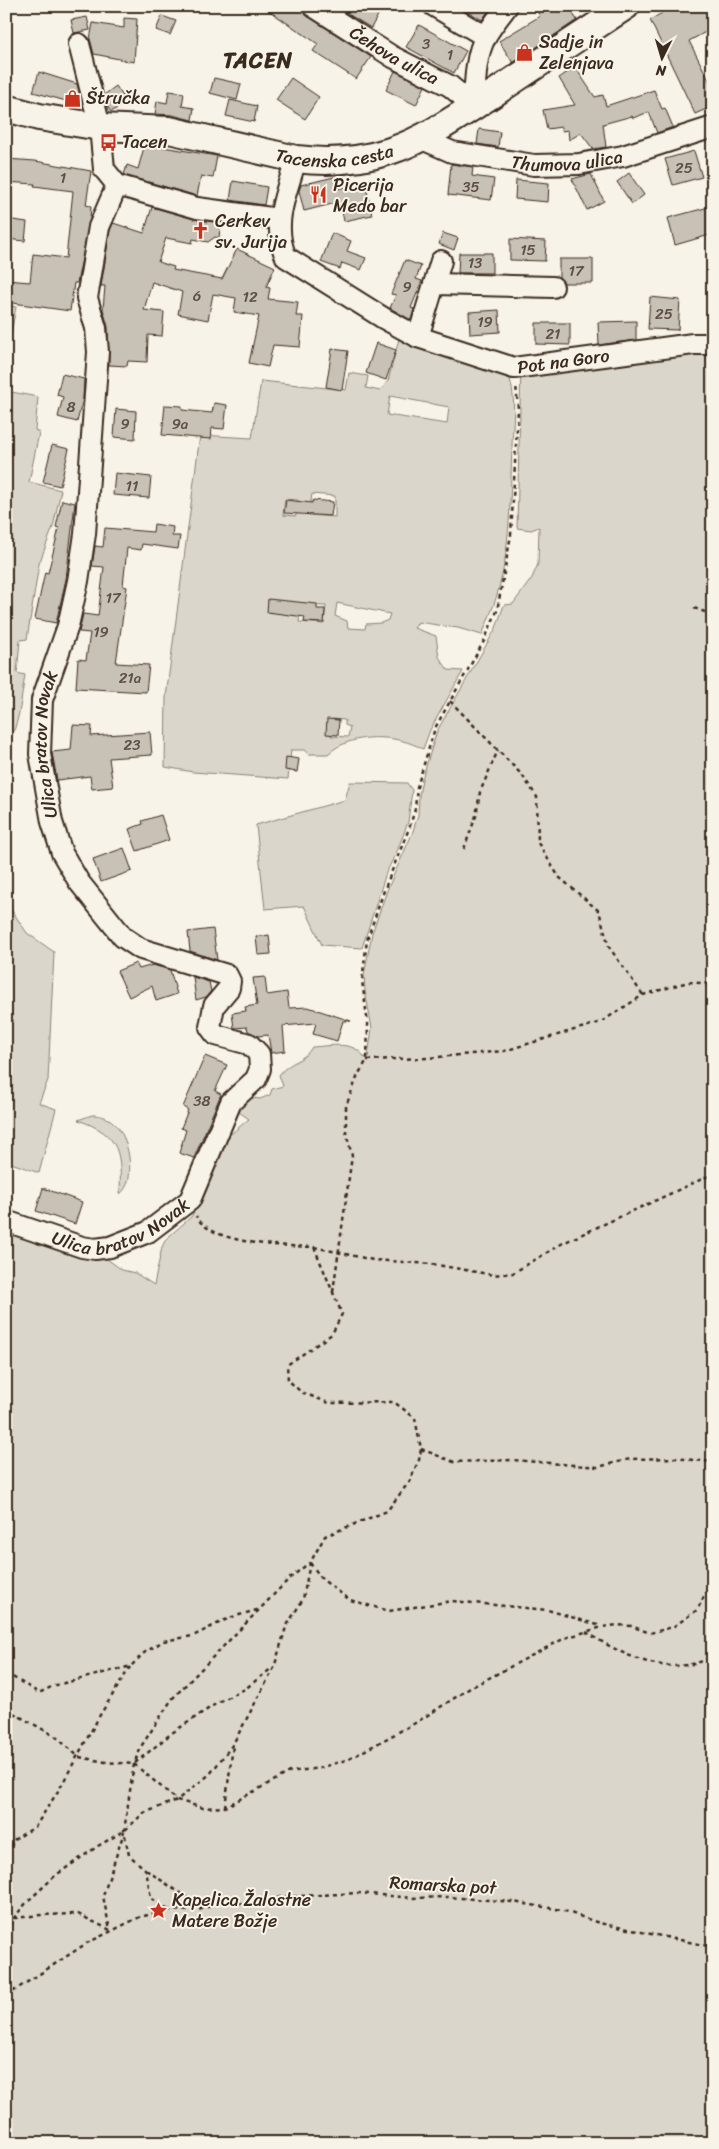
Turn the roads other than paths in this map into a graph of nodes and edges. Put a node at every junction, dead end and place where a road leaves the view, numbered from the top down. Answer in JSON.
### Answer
{"nodes":[{"id":1,"x":313,"y":6,"type":"edge"},
{"id":2,"x":434,"y":6,"type":"edge"},
{"id":3,"x":507,"y":6,"type":"edge"},
{"id":4,"x":626,"y":6,"type":"edge"},
{"id":5,"x":486,"y":37,"type":"junction"},
{"id":6,"x":79,"y":44,"type":"dead end"},
{"id":7,"x":474,"y":106,"type":"junction"},
{"id":8,"x":6,"y":108,"type":"edge"},
{"id":9,"x":100,"y":127,"type":"junction"},
{"id":10,"x":713,"y":127,"type":"edge"},
{"id":11,"x":420,"y":138,"type":"junction"},
{"id":12,"x":296,"y":159,"type":"junction"},
{"id":13,"x":117,"y":185,"type":"junction"},
{"id":14,"x":279,"y":218,"type":"junction"},
{"id":15,"x":440,"y":261,"type":"dead end"},
{"id":16,"x":435,"y":284,"type":"junction"},
{"id":17,"x":553,"y":287,"type":"dead end"},
{"id":18,"x":418,"y":337,"type":"junction"},
{"id":19,"x":713,"y":344,"type":"edge"},
{"id":20,"x":6,"y":1221,"type":"edge"}],
"edges":[{"from":1,"to":7,"type":"street","name":"Čehova ulica"},
{"from":2,"to":5,"type":"street"},
{"from":3,"to":5,"type":"street"},
{"from":4,"to":7,"type":"main road","name":"Tacenska cesta"},
{"from":5,"to":7,"type":"street"},
{"from":6,"to":9,"type":"street"},
{"from":7,"to":11,"type":"main road","name":"Tacenska cesta"},
{"from":8,"to":9,"type":"main road","name":"Tacenska cesta"},
{"from":9,"to":12,"type":"main road","name":"Tacenska cesta"},
{"from":9,"to":13,"type":"street"},
{"from":10,"to":11,"type":"street","name":"Thumova ulica"},
{"from":11,"to":12,"type":"main road","name":"Tacenska cesta"},
{"from":12,"to":14,"type":"street","name":"Pot na Goro"},
{"from":13,"to":14,"type":"street"},
{"from":13,"to":20,"type":"street","name":"Ulica bratov Novak"},
{"from":14,"to":18,"type":"street","name":"Pot na Goro"},
{"from":15,"to":16,"type":"street"},
{"from":16,"to":17,"type":"street"},
{"from":16,"to":18,"type":"street"},
{"from":18,"to":19,"type":"street","name":"Pot na Goro"}]}
